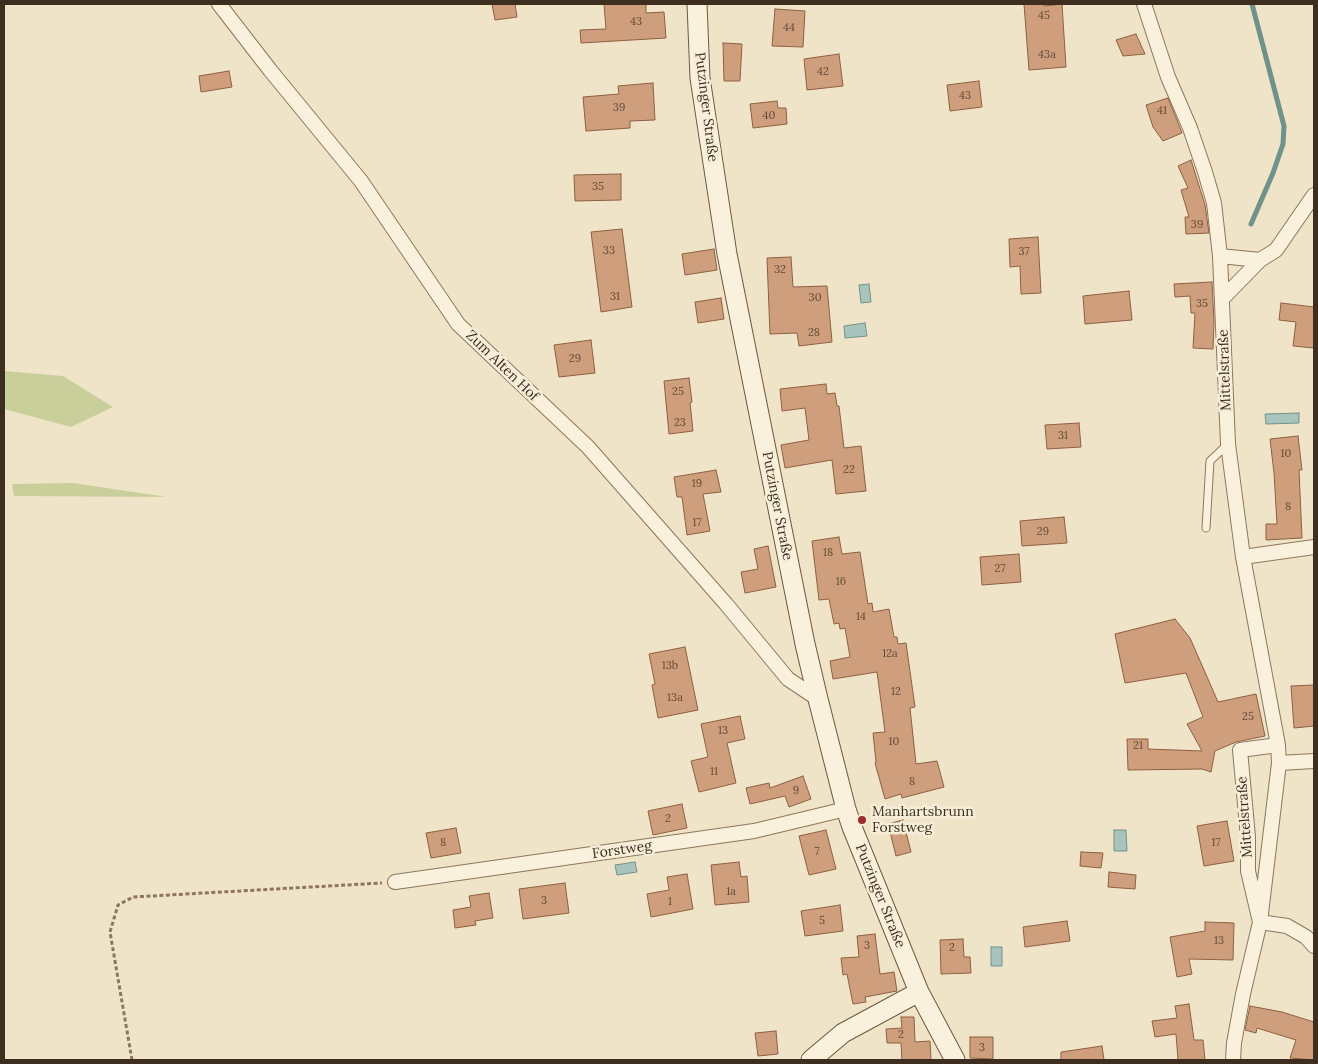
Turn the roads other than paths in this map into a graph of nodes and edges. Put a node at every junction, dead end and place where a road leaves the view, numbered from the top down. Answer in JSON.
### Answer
{"nodes":[{"id":1,"x":219,"y":4,"type":"edge"},
{"id":2,"x":697,"y":4,"type":"edge"},
{"id":3,"x":1144,"y":4,"type":"edge"},
{"id":4,"x":1314,"y":195,"type":"edge"},
{"id":5,"x":1220,"y":256,"type":"junction"},
{"id":6,"x":1260,"y":260,"type":"junction"},
{"id":7,"x":1222,"y":299,"type":"junction"},
{"id":8,"x":1228,"y":444,"type":"junction"},
{"id":9,"x":1206,"y":528,"type":"dead end"},
{"id":10,"x":1314,"y":547,"type":"edge"},
{"id":11,"x":1243,"y":557,"type":"junction"},
{"id":12,"x":818,"y":699,"type":"junction"},
{"id":13,"x":1278,"y":745,"type":"junction"},
{"id":14,"x":1314,"y":762,"type":"edge"},
{"id":15,"x":1279,"y":763,"type":"junction"},
{"id":16,"x":846,"y":809,"type":"junction"},
{"id":17,"x":396,"y":882,"type":"road end"},
{"id":18,"x":1260,"y":922,"type":"junction"},
{"id":19,"x":1314,"y":946,"type":"edge"},
{"id":20,"x":919,"y":992,"type":"junction"},
{"id":21,"x":811,"y":1060,"type":"edge"},
{"id":22,"x":955,"y":1060,"type":"edge"},
{"id":23,"x":1233,"y":1060,"type":"edge"}],
"edges":[{"from":1,"to":12,"type":"street","name":"Zum Alten Hof"},
{"from":2,"to":12,"type":"street","name":"Putzinger Straße"},
{"from":3,"to":5,"type":"street","name":"Mittelstraße"},
{"from":4,"to":6,"type":"street"},
{"from":5,"to":6,"type":"street"},
{"from":5,"to":7,"type":"street","name":"Mittelstraße"},
{"from":6,"to":7,"type":"street"},
{"from":7,"to":8,"type":"street","name":"Mittelstraße"},
{"from":8,"to":9,"type":"lane"},
{"from":8,"to":11,"type":"street","name":"Mittelstraße"},
{"from":10,"to":11,"type":"street"},
{"from":11,"to":13,"type":"street","name":"Mittelstraße"},
{"from":12,"to":16,"type":"street","name":"Putzinger Straße"},
{"from":13,"to":15,"type":"street","name":"Mittelstraße"},
{"from":13,"to":18,"type":"street","name":"Mittelstraße"},
{"from":14,"to":15,"type":"street"},
{"from":15,"to":18,"type":"street","name":"Mittelstraße"},
{"from":16,"to":17,"type":"street","name":"Forstweg"},
{"from":16,"to":20,"type":"street","name":"Putzinger Straße"},
{"from":18,"to":19,"type":"street"},
{"from":18,"to":23,"type":"street","name":"Mittelstraße"},
{"from":20,"to":21,"type":"street"},
{"from":20,"to":22,"type":"street","name":"Putzinger Straße"}]}
